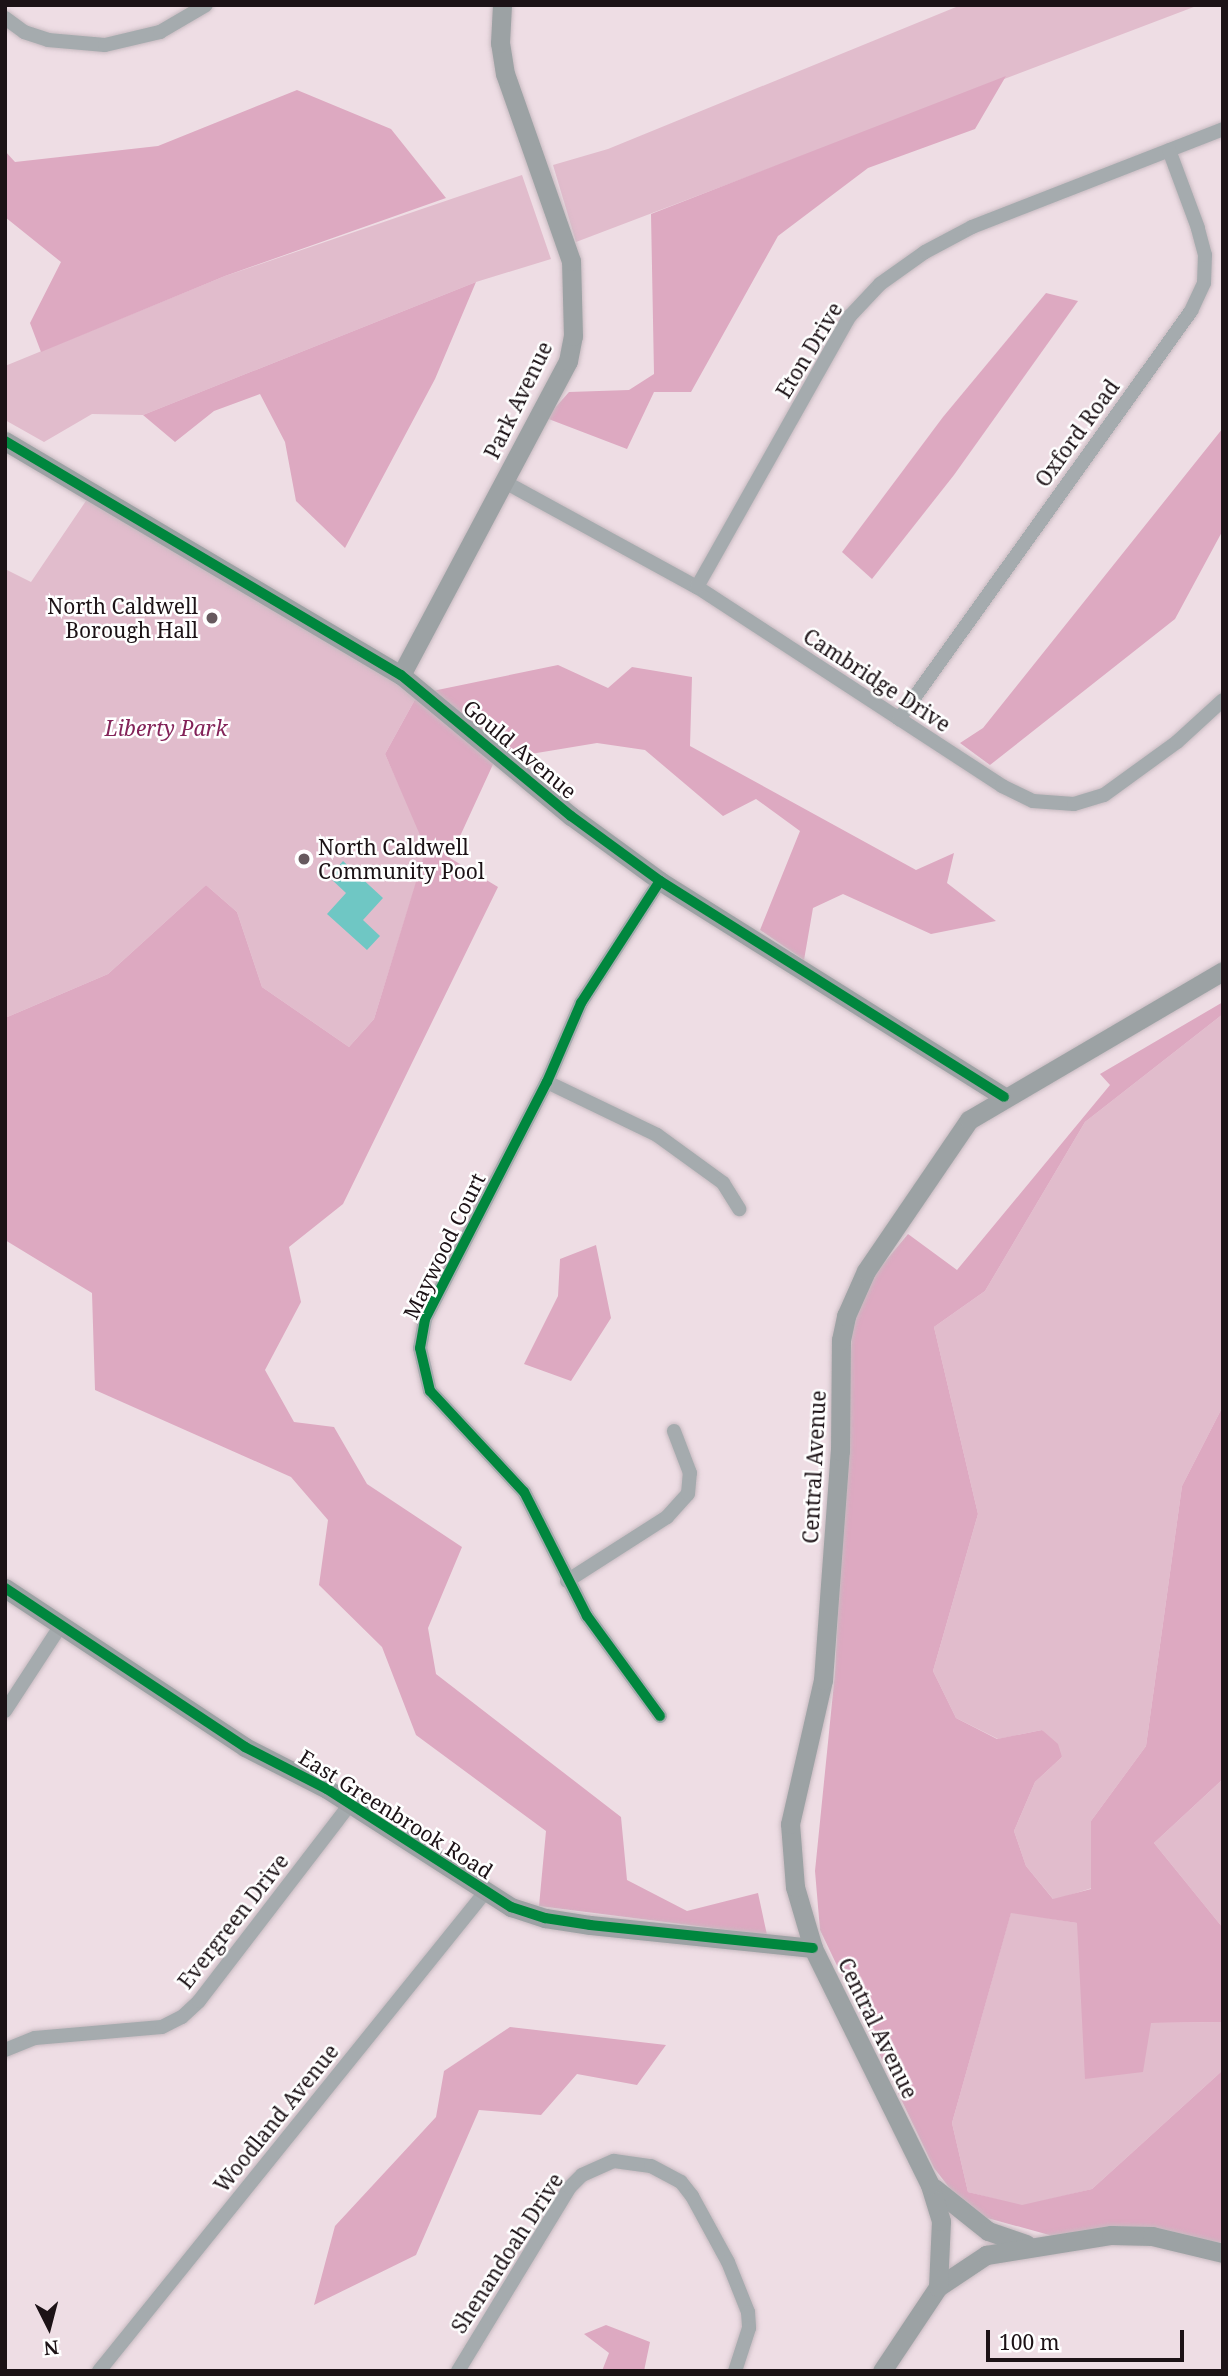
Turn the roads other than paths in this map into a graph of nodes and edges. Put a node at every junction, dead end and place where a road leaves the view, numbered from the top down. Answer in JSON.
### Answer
{"nodes":[{"id":1,"x":206,"y":5,"type":"edge"},
{"id":2,"x":502,"y":5,"type":"edge"},
{"id":3,"x":5,"y":18,"type":"edge"},
{"id":4,"x":1223,"y":128,"type":"edge"},
{"id":5,"x":1169,"y":150,"type":"junction"},
{"id":6,"x":5,"y":441,"type":"edge"},
{"id":7,"x":503,"y":481,"type":"junction"},
{"id":8,"x":697,"y":587,"type":"junction"},
{"id":9,"x":401,"y":675,"type":"junction"},
{"id":10,"x":1223,"y":700,"type":"edge"},
{"id":11,"x":899,"y":719,"type":"junction"},
{"id":12,"x":660,"y":881,"type":"junction"},
{"id":13,"x":1223,"y":971,"type":"edge"},
{"id":14,"x":547,"y":1082,"type":"junction"},
{"id":15,"x":1004,"y":1097,"type":"junction"},
{"id":16,"x":739,"y":1209,"type":"dead end"},
{"id":17,"x":674,"y":1431,"type":"dead end"},
{"id":18,"x":567,"y":1581,"type":"junction"},
{"id":19,"x":5,"y":1588,"type":"edge"},
{"id":20,"x":61,"y":1625,"type":"junction"},
{"id":21,"x":5,"y":1711,"type":"edge"},
{"id":22,"x":660,"y":1716,"type":"dead end"},
{"id":23,"x":350,"y":1804,"type":"junction"},
{"id":24,"x":486,"y":1891,"type":"junction"},
{"id":25,"x":813,"y":1948,"type":"junction"},
{"id":26,"x":5,"y":2050,"type":"edge"},
{"id":27,"x":930,"y":2185,"type":"junction"},
{"id":28,"x":1032,"y":2246,"type":"junction"},
{"id":29,"x":1223,"y":2253,"type":"edge"},
{"id":30,"x":938,"y":2287,"type":"junction"},
{"id":31,"x":99,"y":2371,"type":"edge"},
{"id":32,"x":458,"y":2371,"type":"edge"},
{"id":33,"x":735,"y":2371,"type":"edge"},
{"id":34,"x":882,"y":2371,"type":"edge"}],
"edges":[{"from":1,"to":3,"type":"street"},
{"from":2,"to":7,"type":"street","name":"Park Avenue"},
{"from":4,"to":5,"type":"street","name":"Eton Drive"},
{"from":5,"to":8,"type":"street","name":"Eton Drive"},
{"from":5,"to":11,"type":"street","name":"Oxford Road"},
{"from":6,"to":9,"type":"street","name":"Gould Avenue"},
{"from":7,"to":8,"type":"street","name":"Cambridge Drive"},
{"from":7,"to":9,"type":"street","name":"Park Avenue"},
{"from":8,"to":11,"type":"street","name":"Cambridge Drive"},
{"from":9,"to":12,"type":"street","name":"Gould Avenue"},
{"from":10,"to":11,"type":"street","name":"Cambridge Drive"},
{"from":12,"to":14,"type":"street","name":"Maywood Court"},
{"from":12,"to":15,"type":"street","name":"Gould Avenue"},
{"from":13,"to":15,"type":"street","name":"Central Avenue"},
{"from":14,"to":16,"type":"street"},
{"from":14,"to":18,"type":"street","name":"Maywood Court"},
{"from":15,"to":25,"type":"street","name":"Central Avenue"},
{"from":17,"to":18,"type":"street"},
{"from":18,"to":22,"type":"street","name":"Maywood Court"},
{"from":19,"to":20,"type":"street","name":"East Greenbrook Road"},
{"from":20,"to":21,"type":"street"},
{"from":20,"to":23,"type":"street","name":"East Greenbrook Road"},
{"from":23,"to":24,"type":"street","name":"East Greenbrook Road"},
{"from":23,"to":26,"type":"street","name":"Evergreen Drive"},
{"from":24,"to":25,"type":"street","name":"East Greenbrook Road"},
{"from":24,"to":31,"type":"street","name":"Woodland Avenue"},
{"from":25,"to":27,"type":"street","name":"Central Avenue"},
{"from":27,"to":28,"type":"street"},
{"from":27,"to":30,"type":"street"},
{"from":28,"to":29,"type":"street"},
{"from":28,"to":30,"type":"street"},
{"from":30,"to":34,"type":"street"},
{"from":32,"to":33,"type":"street","name":"Shenandoah Drive"}]}
